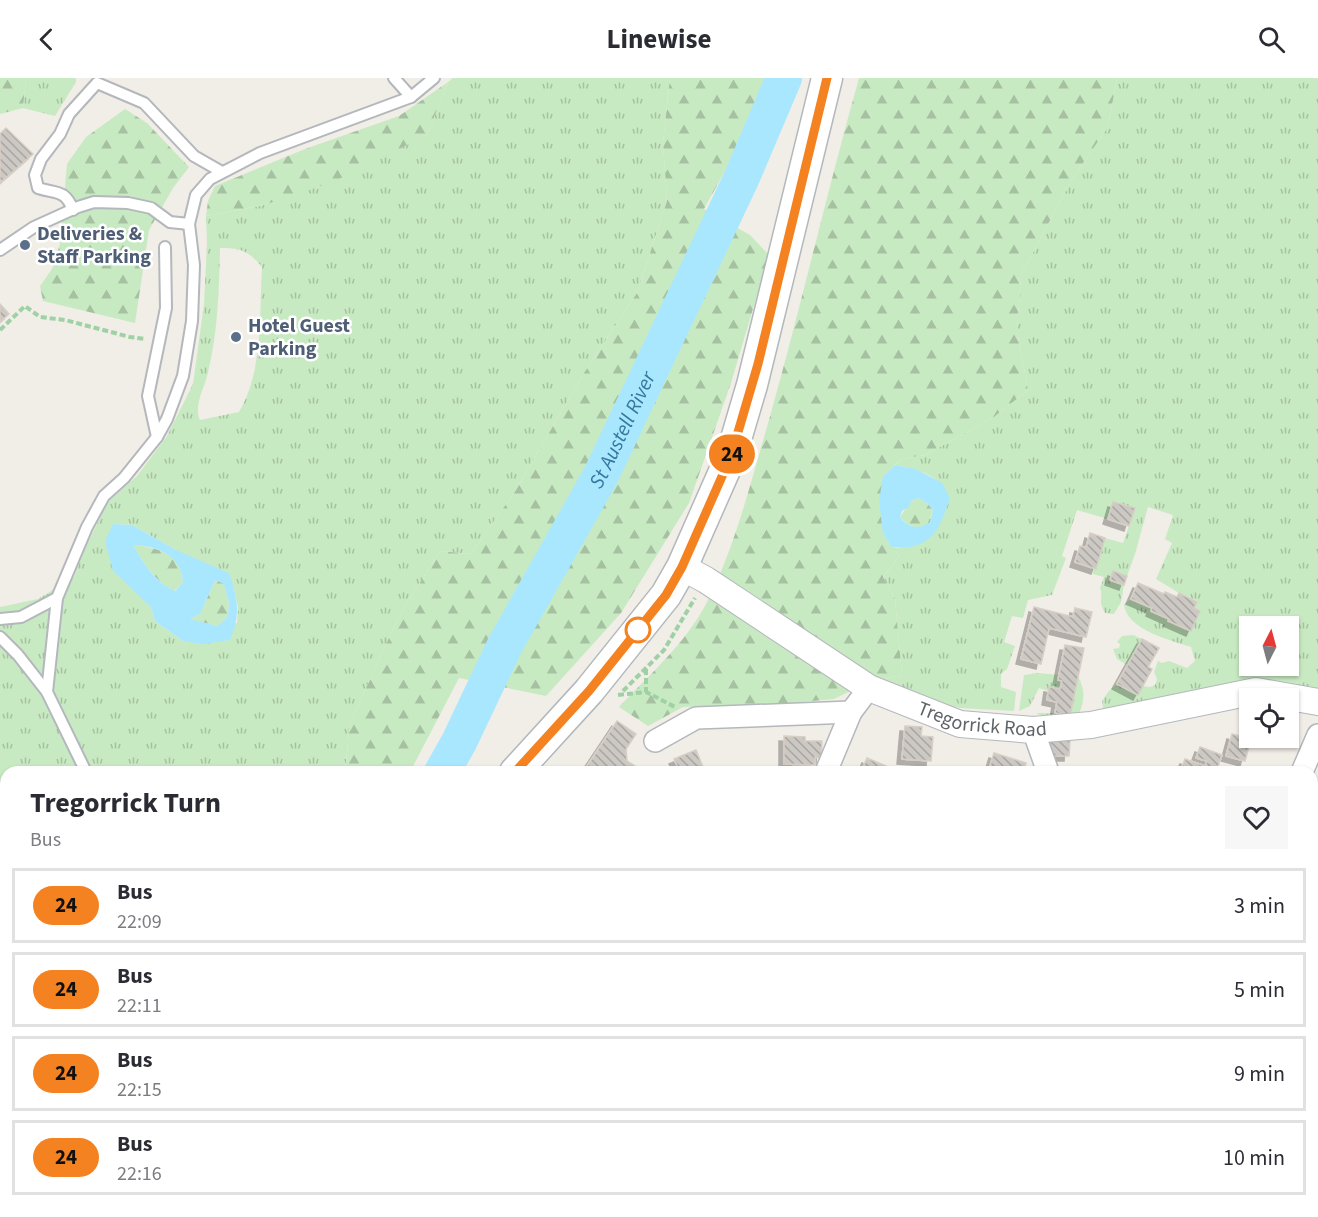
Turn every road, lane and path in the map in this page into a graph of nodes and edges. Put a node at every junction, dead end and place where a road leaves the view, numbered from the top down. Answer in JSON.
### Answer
{"nodes":[{"id":1,"x":394,"y":78,"type":"edge"},
{"id":2,"x":434,"y":78,"type":"edge"},
{"id":3,"x":827,"y":78,"type":"edge"},
{"id":4,"x":411,"y":98,"type":"junction"},
{"id":5,"x":222,"y":172,"type":"junction"},
{"id":6,"x":73,"y":210,"type":"junction"},
{"id":7,"x":189,"y":224,"type":"junction"},
{"id":8,"x":165,"y":248,"type":"dead end"},
{"id":9,"x":0,"y":250,"type":"edge"},
{"id":10,"x":0,"y":330,"type":"edge"},
{"id":11,"x":158,"y":340,"type":"junction"},
{"id":12,"x":157,"y":436,"type":"junction"},
{"id":13,"x":682,"y":567,"type":"junction"},
{"id":14,"x":57,"y":598,"type":"junction"},
{"id":15,"x":0,"y":619,"type":"edge"},
{"id":16,"x":0,"y":637,"type":"edge"},
{"id":17,"x":646,"y":669,"type":"dead end"},
{"id":18,"x":869,"y":688,"type":"junction"},
{"id":19,"x":47,"y":692,"type":"junction"},
{"id":20,"x":646,"y":692,"type":"junction"},
{"id":21,"x":618,"y":695,"type":"dead end"},
{"id":22,"x":1318,"y":702,"type":"edge"},
{"id":23,"x":851,"y":712,"type":"junction"},
{"id":24,"x":696,"y":718,"type":"junction"},
{"id":25,"x":1033,"y":730,"type":"junction"},
{"id":26,"x":1318,"y":735,"type":"edge"},
{"id":27,"x":655,"y":741,"type":"dead end"},
{"id":28,"x":83,"y":766,"type":"edge"},
{"id":29,"x":520,"y":766,"type":"edge"},
{"id":30,"x":828,"y":766,"type":"edge"},
{"id":31,"x":1046,"y":766,"type":"edge"},
{"id":32,"x":1305,"y":766,"type":"edge"}],
"edges":[{"from":1,"to":4,"type":"lane"},
{"from":2,"to":4,"type":"lane"},
{"from":3,"to":13,"type":"main road"},
{"from":4,"to":5,"type":"lane"},
{"from":5,"to":6,"type":"lane"},
{"from":5,"to":7,"type":"lane"},
{"from":6,"to":7,"type":"lane"},
{"from":6,"to":9,"type":"lane"},
{"from":7,"to":12,"type":"lane"},
{"from":8,"to":11,"type":"lane"},
{"from":10,"to":11,"type":"path"},
{"from":11,"to":12,"type":"lane"},
{"from":12,"to":14,"type":"lane"},
{"from":13,"to":18,"type":"street","name":"Tregorrick Road"},
{"from":13,"to":29,"type":"main road"},
{"from":14,"to":15,"type":"lane"},
{"from":14,"to":19,"type":"lane"},
{"from":16,"to":19,"type":"lane"},
{"from":17,"to":20,"type":"path"},
{"from":18,"to":23,"type":"street"},
{"from":18,"to":25,"type":"street","name":"Tregorrick Road"},
{"from":19,"to":28,"type":"lane"},
{"from":20,"to":21,"type":"path"},
{"from":20,"to":24,"type":"path"},
{"from":22,"to":25,"type":"street","name":"Tregorrick Road"},
{"from":23,"to":24,"type":"street"},
{"from":23,"to":30,"type":"street"},
{"from":24,"to":27,"type":"street"},
{"from":25,"to":31,"type":"street"},
{"from":26,"to":32,"type":"street"}]}
